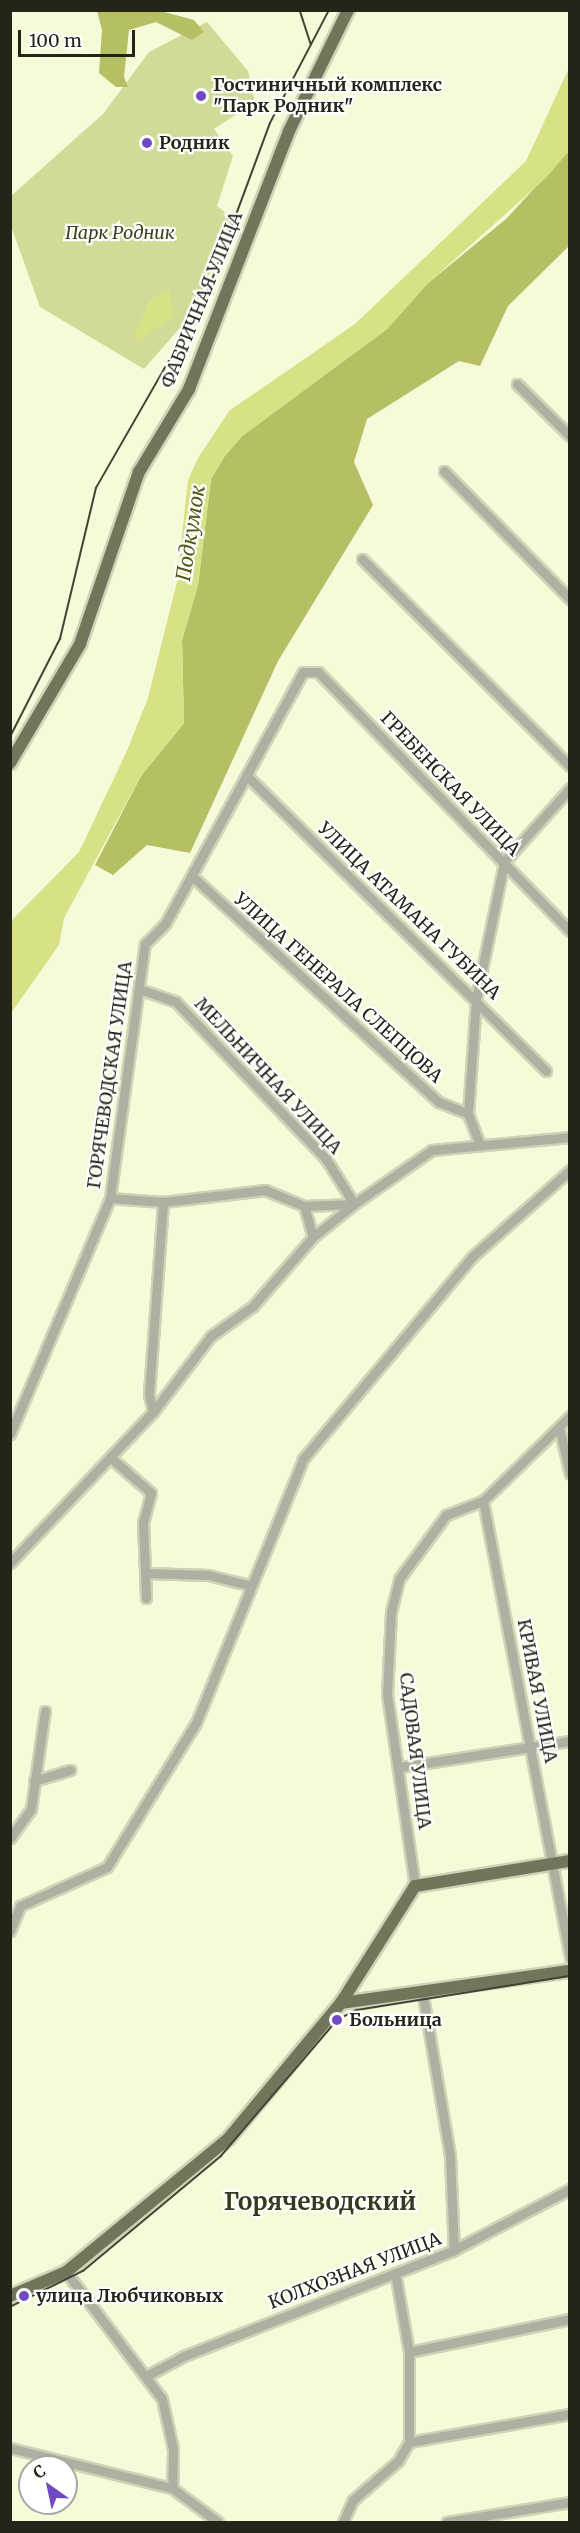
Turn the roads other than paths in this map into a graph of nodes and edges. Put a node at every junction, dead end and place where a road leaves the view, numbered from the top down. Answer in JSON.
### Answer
{"nodes":[{"id":1,"x":348,"y":10,"type":"edge"},
{"id":2,"x":517,"y":384,"type":"dead end"},
{"id":3,"x":570,"y":436,"type":"edge"},
{"id":4,"x":444,"y":471,"type":"dead end"},
{"id":5,"x":363,"y":559,"type":"dead end"},
{"id":6,"x":570,"y":599,"type":"edge"},
{"id":7,"x":303,"y":672,"type":"joint"},
{"id":8,"x":10,"y":763,"type":"edge"},
{"id":9,"x":570,"y":766,"type":"edge"},
{"id":10,"x":247,"y":776,"type":"junction"},
{"id":11,"x":570,"y":788,"type":"edge"},
{"id":12,"x":504,"y":862,"type":"junction"},
{"id":13,"x":192,"y":876,"type":"junction"},
{"id":14,"x":570,"y":931,"type":"edge"},
{"id":15,"x":142,"y":990,"type":"junction"},
{"id":16,"x":476,"y":999,"type":"junction"},
{"id":17,"x":546,"y":1071,"type":"dead end"},
{"id":18,"x":468,"y":1114,"type":"junction"},
{"id":19,"x":570,"y":1137,"type":"edge"},
{"id":20,"x":480,"y":1145,"type":"junction"},
{"id":21,"x":570,"y":1170,"type":"edge"},
{"id":22,"x":110,"y":1198,"type":"junction"},
{"id":23,"x":163,"y":1202,"type":"junction"},
{"id":24,"x":354,"y":1204,"type":"junction"},
{"id":25,"x":304,"y":1206,"type":"junction"},
{"id":26,"x":313,"y":1237,"type":"junction"},
{"id":27,"x":153,"y":1412,"type":"junction"},
{"id":28,"x":570,"y":1416,"type":"edge"},
{"id":29,"x":559,"y":1426,"type":"junction"},
{"id":30,"x":10,"y":1434,"type":"edge"},
{"id":31,"x":111,"y":1458,"type":"junction"},
{"id":32,"x":570,"y":1474,"type":"edge"},
{"id":33,"x":483,"y":1501,"type":"junction"},
{"id":34,"x":10,"y":1563,"type":"edge"},
{"id":35,"x":145,"y":1573,"type":"junction"},
{"id":36,"x":248,"y":1584,"type":"junction"},
{"id":37,"x":146,"y":1598,"type":"dead end"},
{"id":38,"x":45,"y":1711,"type":"dead end"},
{"id":39,"x":570,"y":1741,"type":"edge"},
{"id":40,"x":531,"y":1748,"type":"junction"},
{"id":41,"x":400,"y":1767,"type":"junction"},
{"id":42,"x":70,"y":1770,"type":"dead end"},
{"id":43,"x":34,"y":1781,"type":"junction"},
{"id":44,"x":10,"y":1838,"type":"edge"},
{"id":45,"x":570,"y":1861,"type":"edge"},
{"id":46,"x":554,"y":1864,"type":"junction"},
{"id":47,"x":415,"y":1886,"type":"junction"},
{"id":48,"x":10,"y":1931,"type":"edge"},
{"id":49,"x":570,"y":1959,"type":"edge"},
{"id":50,"x":570,"y":1971,"type":"edge"},
{"id":51,"x":422,"y":1990,"type":"junction"},
{"id":52,"x":341,"y":2003,"type":"junction"},
{"id":53,"x":570,"y":2189,"type":"edge"},
{"id":54,"x":454,"y":2250,"type":"junction"},
{"id":55,"x":66,"y":2272,"type":"junction"},
{"id":56,"x":395,"y":2273,"type":"junction"},
{"id":57,"x":10,"y":2296,"type":"edge"},
{"id":58,"x":570,"y":2319,"type":"edge"},
{"id":59,"x":409,"y":2352,"type":"junction"},
{"id":60,"x":148,"y":2375,"type":"junction"},
{"id":61,"x":570,"y":2414,"type":"edge"},
{"id":62,"x":409,"y":2442,"type":"junction"},
{"id":63,"x":10,"y":2448,"type":"edge"},
{"id":64,"x":172,"y":2488,"type":"junction"},
{"id":65,"x":570,"y":2502,"type":"edge"},
{"id":66,"x":218,"y":2523,"type":"edge"},
{"id":67,"x":343,"y":2523,"type":"edge"},
{"id":68,"x":447,"y":2523,"type":"edge"}],
"edges":[{"from":1,"to":8,"type":"main road","name":"ФАБРИЧНАЯ УЛИЦА"},
{"from":2,"to":3,"type":"street"},
{"from":4,"to":6,"type":"street"},
{"from":5,"to":9,"type":"street"},
{"from":7,"to":10,"type":"street","name":"ГОРЯЧЕВОДСКАЯ УЛИЦА"},
{"from":7,"to":12,"type":"street","name":"ГРЕБЕНСКАЯ УЛИЦА"},
{"from":10,"to":13,"type":"street","name":"ГОРЯЧЕВОДСКАЯ УЛИЦА"},
{"from":10,"to":16,"type":"street","name":"УЛИЦА АТАМАНА ГУБИНА"},
{"from":11,"to":12,"type":"street"},
{"from":12,"to":14,"type":"street","name":"ГРЕБЕНСКАЯ УЛИЦА"},
{"from":12,"to":16,"type":"street"},
{"from":13,"to":15,"type":"street","name":"ГОРЯЧЕВОДСКАЯ УЛИЦА"},
{"from":13,"to":18,"type":"street","name":"УЛИЦА ГЕНЕРАЛА СЛЕПЦОВА"},
{"from":15,"to":22,"type":"street","name":"ГОРЯЧЕВОДСКАЯ УЛИЦА"},
{"from":15,"to":24,"type":"street","name":"МЕЛЬНИЧНАЯ УЛИЦА"},
{"from":16,"to":17,"type":"street","name":"УЛИЦА АТАМАНА ГУБИНА"},
{"from":16,"to":18,"type":"street"},
{"from":18,"to":20,"type":"street"},
{"from":19,"to":20,"type":"street"},
{"from":20,"to":24,"type":"street"},
{"from":21,"to":36,"type":"street"},
{"from":22,"to":23,"type":"street"},
{"from":22,"to":30,"type":"street","name":"ГОРЯЧЕВОДСКАЯ УЛИЦА"},
{"from":23,"to":25,"type":"street"},
{"from":23,"to":27,"type":"street"},
{"from":24,"to":25,"type":"street"},
{"from":24,"to":26,"type":"street"},
{"from":25,"to":26,"type":"street"},
{"from":26,"to":27,"type":"street"},
{"from":27,"to":31,"type":"street"},
{"from":28,"to":29,"type":"street","name":"САДОВАЯ УЛИЦА"},
{"from":29,"to":32,"type":"street"},
{"from":29,"to":33,"type":"street","name":"САДОВАЯ УЛИЦА"},
{"from":31,"to":34,"type":"street"},
{"from":31,"to":35,"type":"street"},
{"from":33,"to":40,"type":"street","name":"КРИВАЯ УЛИЦА"},
{"from":33,"to":41,"type":"street","name":"САДОВАЯ УЛИЦА"},
{"from":35,"to":36,"type":"street"},
{"from":35,"to":37,"type":"street"},
{"from":36,"to":48,"type":"street"},
{"from":38,"to":43,"type":"street"},
{"from":39,"to":40,"type":"street"},
{"from":40,"to":41,"type":"street"},
{"from":40,"to":46,"type":"street","name":"КРИВАЯ УЛИЦА"},
{"from":41,"to":47,"type":"street","name":"САДОВАЯ УЛИЦА"},
{"from":42,"to":43,"type":"street"},
{"from":43,"to":44,"type":"street"},
{"from":45,"to":46,"type":"main road"},
{"from":46,"to":47,"type":"main road"},
{"from":46,"to":49,"type":"street","name":"КРИВАЯ УЛИЦА"},
{"from":47,"to":52,"type":"main road"},
{"from":50,"to":51,"type":"main road"},
{"from":51,"to":52,"type":"main road"},
{"from":51,"to":54,"type":"street"},
{"from":52,"to":55,"type":"main road"},
{"from":53,"to":54,"type":"street","name":"КОЛХОЗНАЯ УЛИЦА"},
{"from":54,"to":56,"type":"street","name":"КОЛХОЗНАЯ УЛИЦА"},
{"from":55,"to":57,"type":"main road"},
{"from":55,"to":60,"type":"street"},
{"from":56,"to":59,"type":"street"},
{"from":56,"to":60,"type":"street","name":"КОЛХОЗНАЯ УЛИЦА"},
{"from":58,"to":59,"type":"street"},
{"from":59,"to":62,"type":"street"},
{"from":60,"to":64,"type":"street"},
{"from":61,"to":62,"type":"street"},
{"from":62,"to":67,"type":"street"},
{"from":63,"to":64,"type":"street"},
{"from":64,"to":66,"type":"street"},
{"from":65,"to":68,"type":"street"}]}
